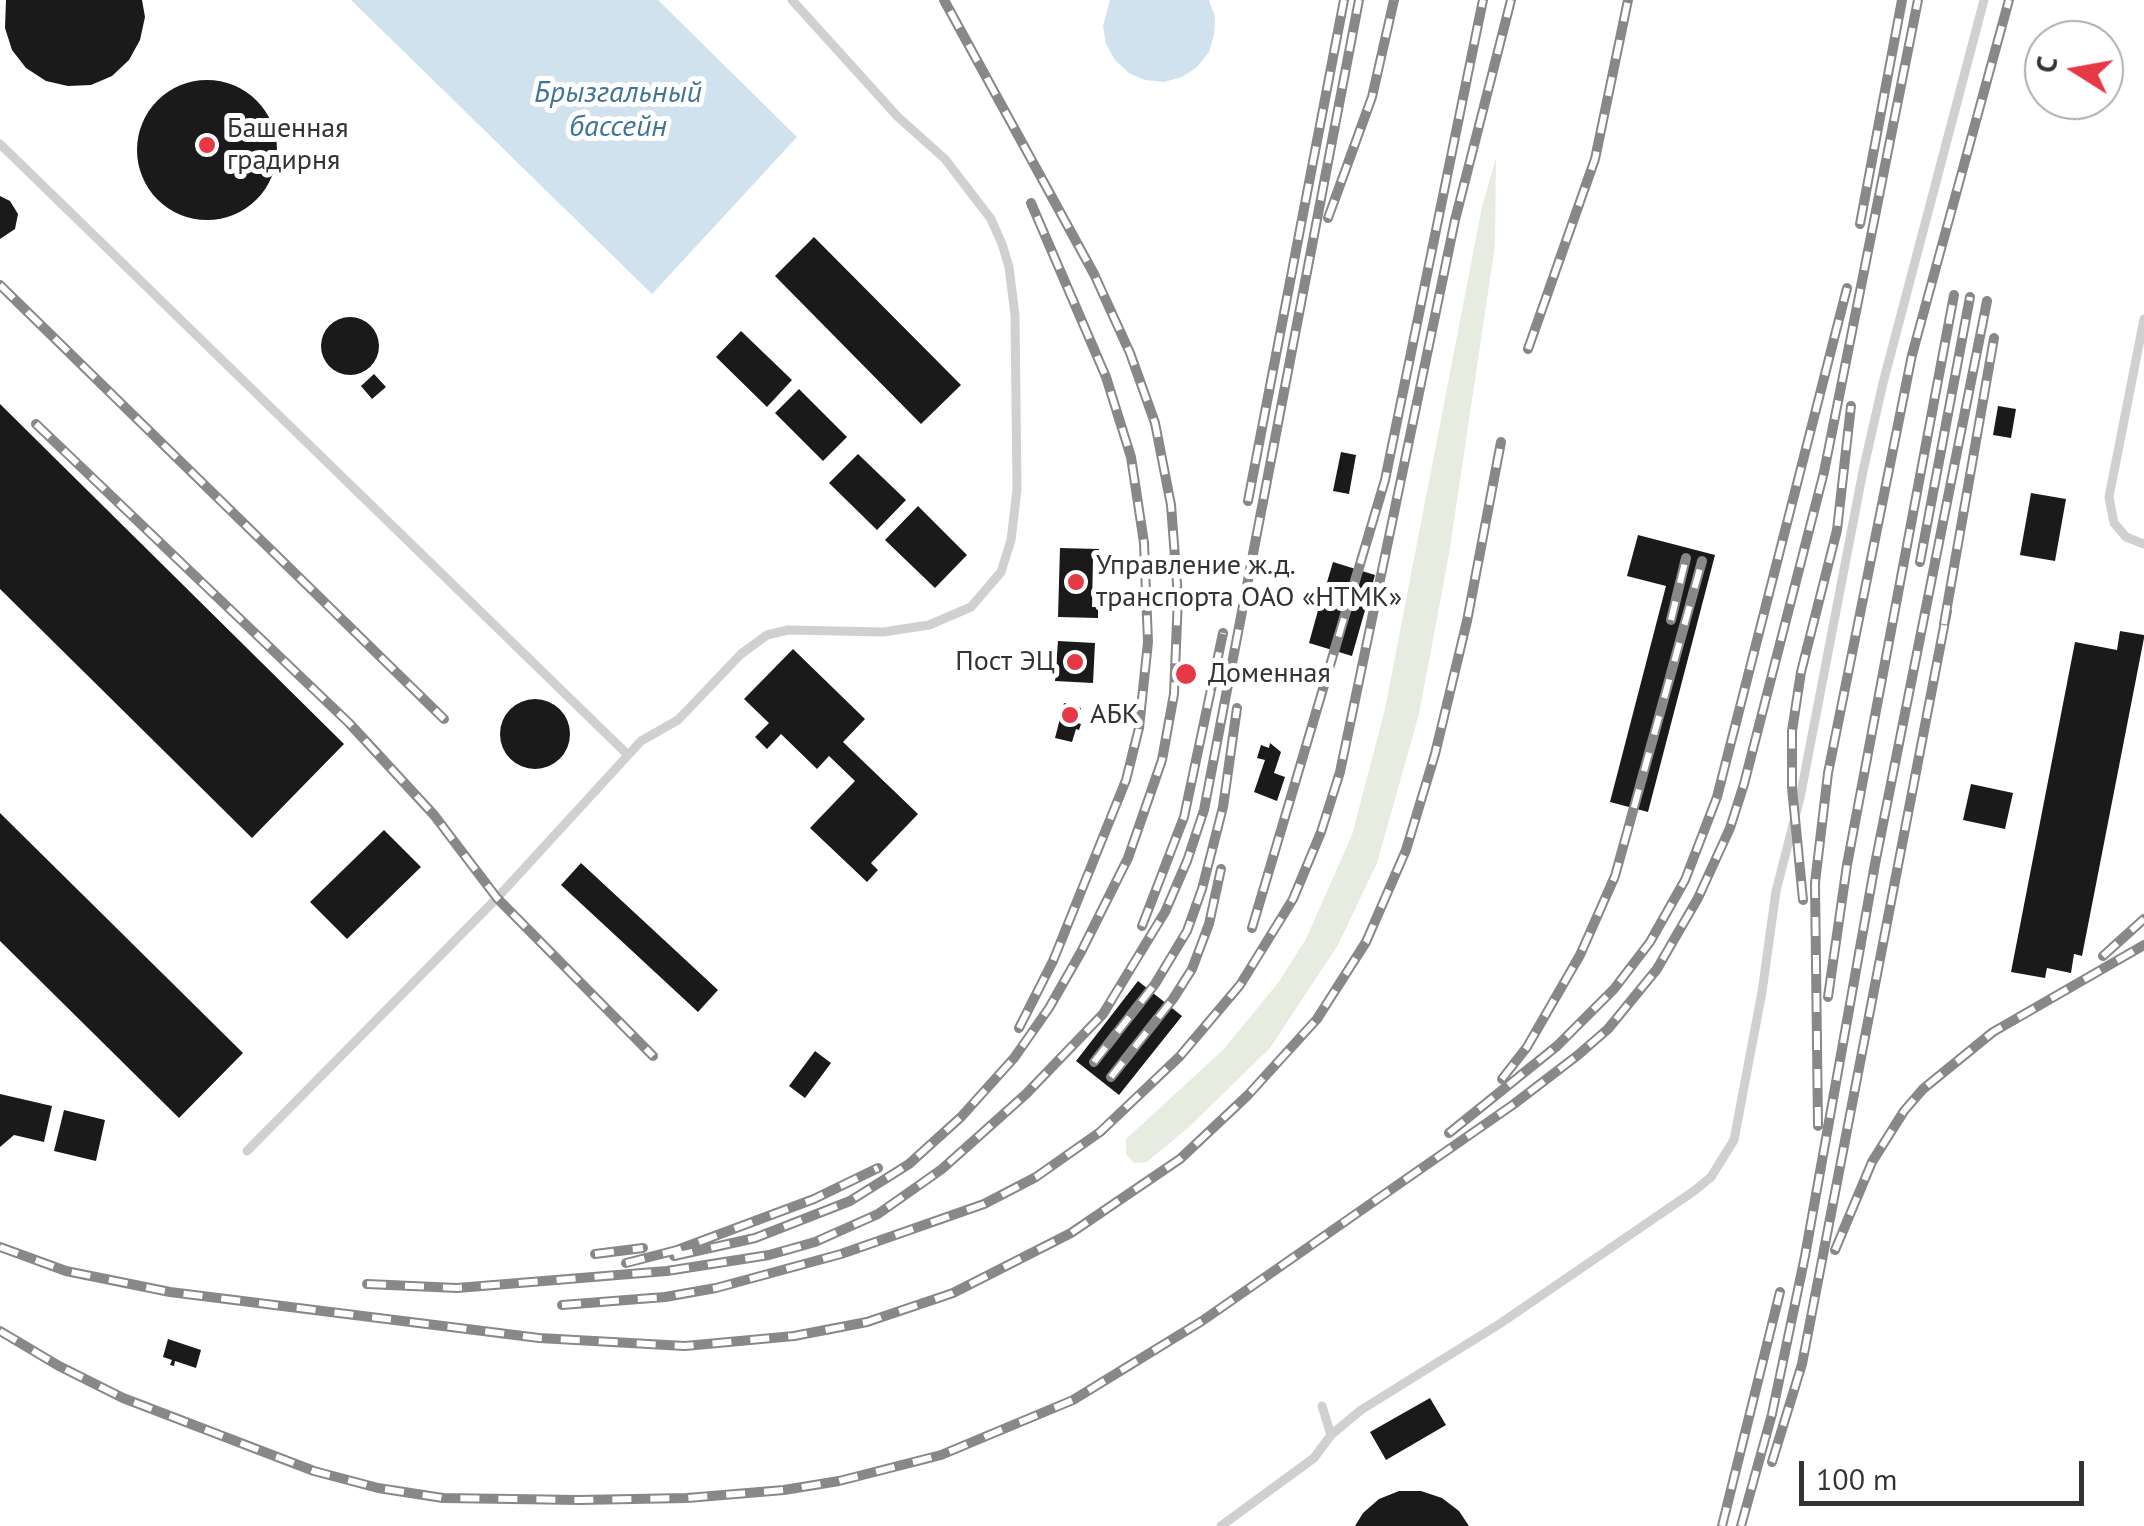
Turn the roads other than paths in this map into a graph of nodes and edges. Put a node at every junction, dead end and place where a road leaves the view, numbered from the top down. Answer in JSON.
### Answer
{"nodes":[{"id":1,"x":792,"y":0,"type":"edge"},
{"id":2,"x":1984,"y":0,"type":"edge"},
{"id":3,"x":0,"y":144,"type":"edge"},
{"id":4,"x":2144,"y":319,"type":"edge"},
{"id":5,"x":2144,"y":544,"type":"edge"},
{"id":6,"x":628,"y":755,"type":"junction"},
{"id":7,"x":247,"y":1151,"type":"dead end"},
{"id":8,"x":1322,"y":1406,"type":"dead end"},
{"id":9,"x":1331,"y":1435,"type":"junction"},
{"id":10,"x":1221,"y":1526,"type":"edge"}],
"edges":[{"from":1,"to":6,"type":"lane"},
{"from":2,"to":9,"type":"lane"},
{"from":3,"to":6,"type":"lane"},
{"from":4,"to":5,"type":"lane"},
{"from":6,"to":7,"type":"lane"},
{"from":8,"to":9,"type":"lane"},
{"from":9,"to":10,"type":"lane"}]}
